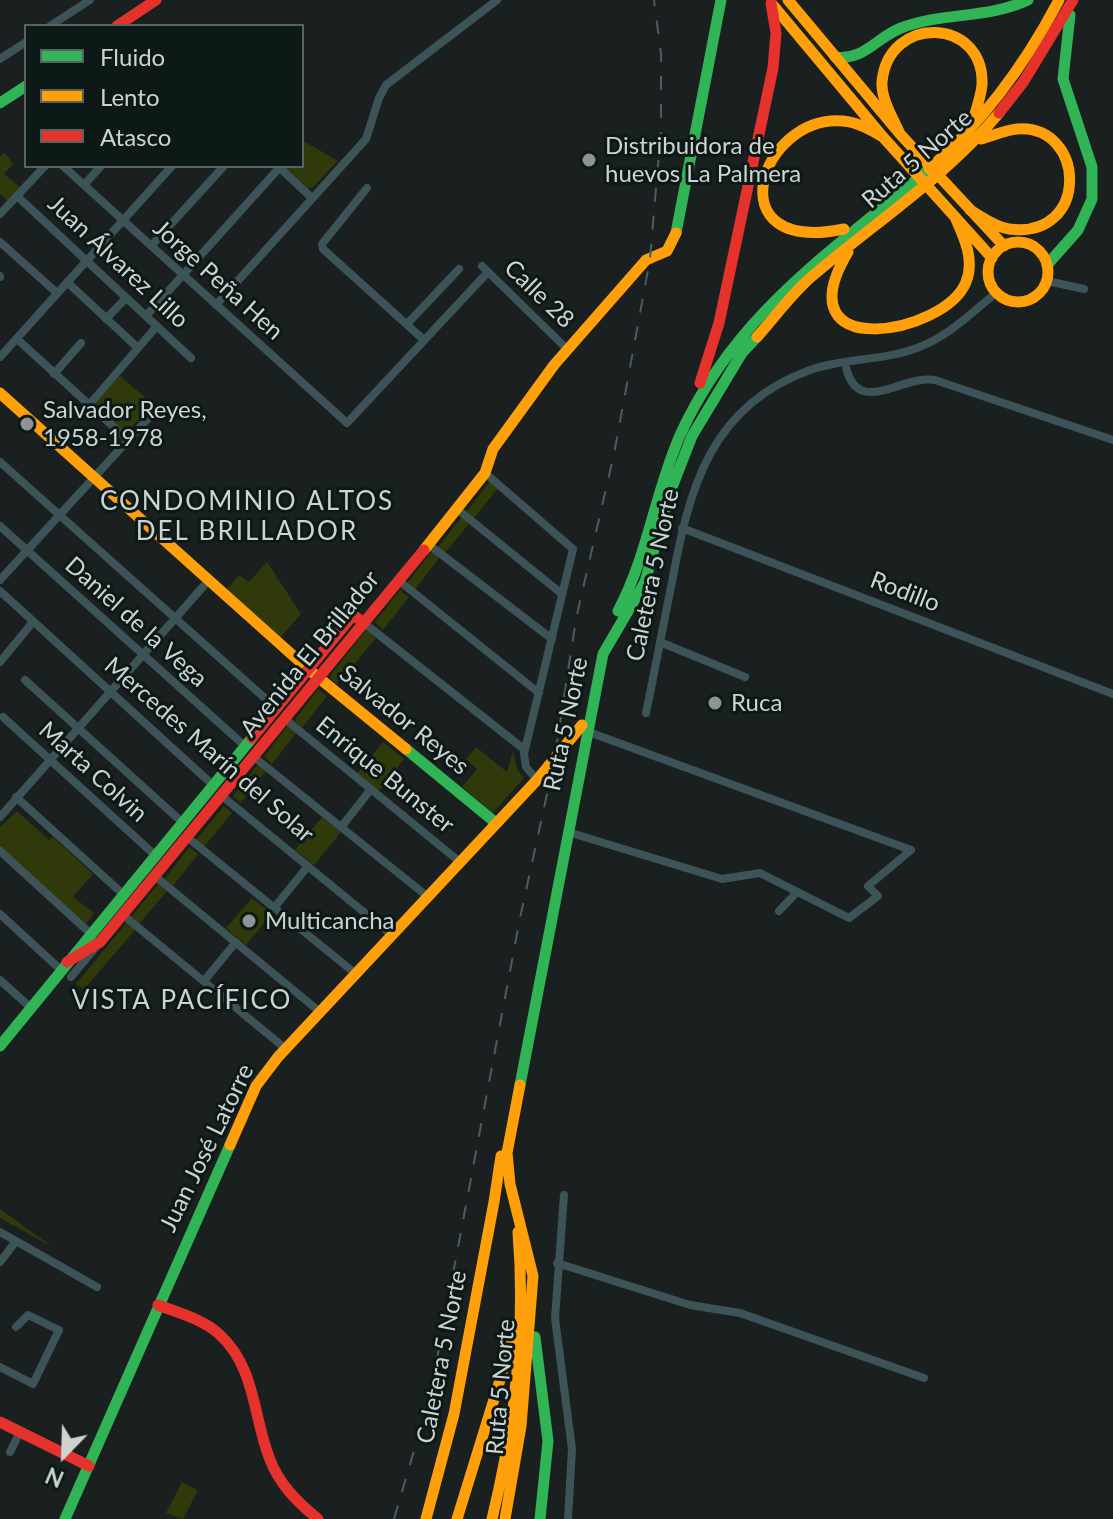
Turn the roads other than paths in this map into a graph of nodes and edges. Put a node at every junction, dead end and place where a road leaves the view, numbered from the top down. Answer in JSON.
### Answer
{"nodes":[{"id":1,"x":90,"y":0,"type":"edge"},
{"id":2,"x":156,"y":0,"type":"edge"},
{"id":3,"x":480,"y":0,"type":"edge"},
{"id":4,"x":497,"y":0,"type":"edge"},
{"id":5,"x":788,"y":0,"type":"edge"},
{"id":6,"x":1028,"y":0,"type":"edge"},
{"id":7,"x":1059,"y":0,"type":"edge"},
{"id":8,"x":1074,"y":0,"type":"edge"},
{"id":9,"x":770,"y":1,"type":"edge"},
{"id":10,"x":722,"y":2,"type":"edge"},
{"id":11,"x":480,"y":12,"type":"junction"},
{"id":12,"x":53,"y":24,"type":"edge"},
{"id":13,"x":120,"y":24,"type":"edge"},
{"id":14,"x":24,"y":43,"type":"edge"},
{"id":15,"x":835,"y":57,"type":"junction"},
{"id":16,"x":0,"y":59,"type":"edge"},
{"id":17,"x":24,"y":91,"type":"edge"},
{"id":18,"x":0,"y":103,"type":"edge"},
{"id":19,"x":900,"y":134,"type":"junction"},
{"id":20,"x":883,"y":137,"type":"junction"},
{"id":21,"x":971,"y":138,"type":"junction"},
{"id":22,"x":43,"y":168,"type":"edge"},
{"id":23,"x":65,"y":168,"type":"edge"},
{"id":24,"x":99,"y":168,"type":"edge"},
{"id":25,"x":170,"y":168,"type":"edge"},
{"id":26,"x":222,"y":168,"type":"edge"},
{"id":27,"x":278,"y":168,"type":"edge"},
{"id":28,"x":280,"y":168,"type":"edge"},
{"id":29,"x":84,"y":185,"type":"junction"},
{"id":30,"x":367,"y":188,"type":"dead end"},
{"id":31,"x":17,"y":196,"type":"junction"},
{"id":32,"x":312,"y":198,"type":"junction"},
{"id":33,"x":901,"y":199,"type":"junction"},
{"id":34,"x":970,"y":210,"type":"junction"},
{"id":35,"x":0,"y":214,"type":"edge"},
{"id":36,"x":955,"y":217,"type":"junction"},
{"id":37,"x":122,"y":221,"type":"junction"},
{"id":38,"x":860,"y":223,"type":"junction"},
{"id":39,"x":858,"y":239,"type":"junction"},
{"id":40,"x":0,"y":242,"type":"edge"},
{"id":41,"x":151,"y":246,"type":"junction"},
{"id":42,"x":1004,"y":246,"type":"junction"},
{"id":43,"x":992,"y":258,"type":"junction"},
{"id":44,"x":87,"y":260,"type":"junction"},
{"id":45,"x":1047,"y":265,"type":"junction"},
{"id":46,"x":459,"y":269,"type":"dead end"},
{"id":47,"x":182,"y":274,"type":"junction"},
{"id":48,"x":1047,"y":281,"type":"junction"},
{"id":49,"x":67,"y":282,"type":"junction"},
{"id":50,"x":1084,"y":289,"type":"dead end"},
{"id":51,"x":57,"y":293,"type":"junction"},
{"id":52,"x":996,"y":293,"type":"junction"},
{"id":53,"x":126,"y":298,"type":"junction"},
{"id":54,"x":216,"y":305,"type":"junction"},
{"id":55,"x":146,"y":316,"type":"junction"},
{"id":56,"x":106,"y":319,"type":"junction"},
{"id":57,"x":407,"y":324,"type":"junction"},
{"id":58,"x":157,"y":326,"type":"junction"},
{"id":59,"x":17,"y":339,"type":"junction"},
{"id":60,"x":424,"y":340,"type":"junction"},
{"id":61,"x":81,"y":343,"type":"dead end"},
{"id":62,"x":138,"y":348,"type":"junction"},
{"id":63,"x":568,"y":350,"type":"junction"},
{"id":64,"x":0,"y":357,"type":"edge"},
{"id":65,"x":191,"y":358,"type":"dead end"},
{"id":66,"x":845,"y":362,"type":"junction"},
{"id":67,"x":54,"y":374,"type":"junction"},
{"id":68,"x":0,"y":393,"type":"edge"},
{"id":69,"x":89,"y":405,"type":"junction"},
{"id":70,"x":153,"y":413,"type":"dead end"},
{"id":71,"x":680,"y":436,"type":"junction"},
{"id":72,"x":128,"y":440,"type":"junction"},
{"id":73,"x":1113,"y":440,"type":"edge"},
{"id":74,"x":0,"y":462,"type":"edge"},
{"id":75,"x":485,"y":473,"type":"junction"},
{"id":76,"x":93,"y":477,"type":"junction"},
{"id":77,"x":457,"y":509,"type":"junction"},
{"id":78,"x":58,"y":515,"type":"junction"},
{"id":79,"x":0,"y":526,"type":"edge"},
{"id":80,"x":682,"y":528,"type":"junction"},
{"id":81,"x":428,"y":544,"type":"junction"},
{"id":82,"x":26,"y":549,"type":"junction"},
{"id":83,"x":0,"y":580,"type":"edge"},
{"id":84,"x":398,"y":580,"type":"junction"},
{"id":85,"x":208,"y":581,"type":"junction"},
{"id":86,"x":0,"y":591,"type":"edge"},
{"id":87,"x":562,"y":594,"type":"junction"},
{"id":88,"x":176,"y":621,"type":"junction"},
{"id":89,"x":32,"y":623,"type":"junction"},
{"id":90,"x":364,"y":623,"type":"junction"},
{"id":91,"x":552,"y":639,"type":"junction"},
{"id":92,"x":660,"y":642,"type":"junction"},
{"id":93,"x":144,"y":656,"type":"junction"},
{"id":94,"x":0,"y":662,"type":"edge"},
{"id":95,"x":308,"y":669,"type":"junction"},
{"id":96,"x":318,"y":677,"type":"junction"},
{"id":97,"x":745,"y":677,"type":"dead end"},
{"id":98,"x":25,"y":680,"type":"dead end"},
{"id":99,"x":110,"y":693,"type":"junction"},
{"id":100,"x":539,"y":693,"type":"junction"},
{"id":101,"x":1113,"y":694,"type":"edge"},
{"id":102,"x":277,"y":709,"type":"junction"},
{"id":103,"x":646,"y":713,"type":"dead end"},
{"id":104,"x":3,"y":717,"type":"dead end"},
{"id":105,"x":285,"y":719,"type":"junction"},
{"id":106,"x":78,"y":728,"type":"junction"},
{"id":107,"x":584,"y":728,"type":"junction"},
{"id":108,"x":525,"y":750,"type":"junction"},
{"id":109,"x":250,"y":752,"type":"junction"},
{"id":110,"x":50,"y":761,"type":"junction"},
{"id":111,"x":554,"y":762,"type":"junction"},
{"id":112,"x":574,"y":767,"type":"junction"},
{"id":113,"x":537,"y":780,"type":"junction"},
{"id":114,"x":214,"y":786,"type":"junction"},
{"id":115,"x":371,"y":789,"type":"junction"},
{"id":116,"x":222,"y":796,"type":"junction"},
{"id":117,"x":16,"y":797,"type":"junction"},
{"id":118,"x":0,"y":817,"type":"edge"},
{"id":119,"x":183,"y":823,"type":"junction"},
{"id":120,"x":496,"y":823,"type":"junction"},
{"id":121,"x":342,"y":826,"type":"junction"},
{"id":122,"x":567,"y":832,"type":"junction"},
{"id":123,"x":187,"y":837,"type":"junction"},
{"id":124,"x":0,"y":851,"type":"edge"},
{"id":125,"x":157,"y":857,"type":"junction"},
{"id":126,"x":460,"y":862,"type":"junction"},
{"id":127,"x":308,"y":866,"type":"junction"},
{"id":128,"x":156,"y":877,"type":"junction"},
{"id":129,"x":797,"y":892,"type":"junction"},
{"id":130,"x":124,"y":895,"type":"junction"},
{"id":131,"x":428,"y":897,"type":"junction"},
{"id":132,"x":274,"y":908,"type":"junction"},
{"id":133,"x":779,"y":911,"type":"dead end"},
{"id":134,"x":0,"y":914,"type":"edge"},
{"id":135,"x":123,"y":915,"type":"junction"},
{"id":136,"x":393,"y":936,"type":"junction"},
{"id":137,"x":95,"y":938,"type":"junction"},
{"id":138,"x":236,"y":942,"type":"junction"},
{"id":139,"x":67,"y":970,"type":"junction"},
{"id":140,"x":356,"y":974,"type":"junction"},
{"id":141,"x":0,"y":980,"type":"edge"},
{"id":142,"x":204,"y":981,"type":"junction"},
{"id":143,"x":31,"y":1008,"type":"junction"},
{"id":144,"x":320,"y":1012,"type":"junction"},
{"id":145,"x":0,"y":1046,"type":"edge"},
{"id":146,"x":286,"y":1049,"type":"junction"},
{"id":147,"x":502,"y":1152,"type":"junction"},
{"id":148,"x":564,"y":1195,"type":"dead end"},
{"id":149,"x":0,"y":1232,"type":"edge"},
{"id":150,"x":16,"y":1241,"type":"junction"},
{"id":151,"x":0,"y":1262,"type":"edge"},
{"id":152,"x":557,"y":1263,"type":"junction"},
{"id":153,"x":169,"y":1280,"type":"junction"},
{"id":154,"x":97,"y":1287,"type":"dead end"},
{"id":155,"x":531,"y":1300,"type":"junction"},
{"id":156,"x":158,"y":1305,"type":"junction"},
{"id":157,"x":185,"y":1315,"type":"junction"},
{"id":158,"x":518,"y":1322,"type":"junction"},
{"id":159,"x":16,"y":1327,"type":"dead end"},
{"id":160,"x":147,"y":1330,"type":"junction"},
{"id":161,"x":0,"y":1367,"type":"edge"},
{"id":162,"x":924,"y":1378,"type":"dead end"},
{"id":163,"x":0,"y":1422,"type":"edge"},
{"id":164,"x":20,"y":1432,"type":"junction"},
{"id":165,"x":10,"y":1452,"type":"dead end"},
{"id":166,"x":89,"y":1466,"type":"junction"},
{"id":167,"x":65,"y":1519,"type":"edge"},
{"id":168,"x":318,"y":1519,"type":"edge"},
{"id":169,"x":426,"y":1519,"type":"edge"},
{"id":170,"x":457,"y":1519,"type":"edge"},
{"id":171,"x":492,"y":1519,"type":"edge"},
{"id":172,"x":505,"y":1519,"type":"edge"},
{"id":173,"x":540,"y":1519,"type":"edge"},
{"id":174,"x":568,"y":1519,"type":"edge"}],
"edges":[{"from":1,"to":12,"type":"street"},
{"from":2,"to":13,"type":"main road"},
{"from":3,"to":11,"type":"street"},
{"from":4,"to":11,"type":"street"},
{"from":5,"to":15,"type":"main road"},
{"from":6,"to":15,"type":"main road"},
{"from":7,"to":21,"type":"main road","name":"Ruta 5 Norte"},
{"from":8,"to":21,"type":"main road","name":"Ruta 5 Norte"},
{"from":8,"to":45,"type":"main road"},
{"from":9,"to":20,"type":"main road"},
{"from":9,"to":71,"type":"main road"},
{"from":10,"to":63,"type":"main road","name":"Avenida El Brillador"},
{"from":11,"to":32,"type":"street"},
{"from":14,"to":16,"type":"street"},
{"from":15,"to":19,"type":"main road"},
{"from":17,"to":18,"type":"main road"},
{"from":19,"to":21,"type":"main road"},
{"from":19,"to":34,"type":"main road"},
{"from":20,"to":36,"type":"main road"},
{"from":20,"to":38,"type":"main road"},
{"from":21,"to":33,"type":"main road","name":"Ruta 5 Norte"},
{"from":21,"to":34,"type":"main road"},
{"from":22,"to":31,"type":"street"},
{"from":23,"to":29,"type":"street","name":"Jorge Peña Hen"},
{"from":24,"to":29,"type":"street"},
{"from":25,"to":37,"type":"street"},
{"from":26,"to":41,"type":"street"},
{"from":27,"to":47,"type":"street"},
{"from":28,"to":32,"type":"street"},
{"from":29,"to":37,"type":"street","name":"Jorge Peña Hen"},
{"from":30,"to":57,"type":"street"},
{"from":31,"to":35,"type":"street"},
{"from":31,"to":44,"type":"street","name":"Juan Álvarez Lillo"},
{"from":32,"to":54,"type":"street"},
{"from":33,"to":38,"type":"main road","name":"Ruta 5 Norte"},
{"from":33,"to":39,"type":"main road","name":"Ruta 5 Norte"},
{"from":34,"to":42,"type":"main road"},
{"from":36,"to":39,"type":"main road"},
{"from":36,"to":43,"type":"main road"},
{"from":37,"to":41,"type":"street","name":"Jorge Peña Hen"},
{"from":37,"to":44,"type":"street"},
{"from":38,"to":71,"type":"main road","name":"Ruta 5 Norte"},
{"from":39,"to":107,"type":"main road","name":"Ruta 5 Norte"},
{"from":40,"to":51,"type":"street"},
{"from":41,"to":47,"type":"street","name":"Jorge Peña Hen"},
{"from":42,"to":43,"type":"main road"},
{"from":42,"to":45,"type":"main road"},
{"from":43,"to":52,"type":"main road"},
{"from":44,"to":49,"type":"street"},
{"from":44,"to":53,"type":"street","name":"Juan Álvarez Lillo"},
{"from":45,"to":48,"type":"main road"},
{"from":46,"to":57,"type":"street"},
{"from":47,"to":54,"type":"street","name":"Jorge Peña Hen"},
{"from":47,"to":55,"type":"street"},
{"from":48,"to":50,"type":"street"},
{"from":48,"to":52,"type":"main road"},
{"from":49,"to":51,"type":"street"},
{"from":49,"to":56,"type":"street"},
{"from":51,"to":59,"type":"street"},
{"from":52,"to":66,"type":"street","name":"Caletera 5 Norte"},
{"from":53,"to":55,"type":"street","name":"Juan Álvarez Lillo"},
{"from":53,"to":56,"type":"street"},
{"from":54,"to":60,"type":"street","name":"Jorge Peña Hen"},
{"from":55,"to":58,"type":"street","name":"Juan Álvarez Lillo"},
{"from":56,"to":62,"type":"street"},
{"from":57,"to":60,"type":"street"},
{"from":58,"to":62,"type":"street"},
{"from":58,"to":65,"type":"street","name":"Juan Álvarez Lillo"},
{"from":59,"to":64,"type":"street"},
{"from":59,"to":67,"type":"street"},
{"from":60,"to":63,"type":"street","name":"Calle 28"},
{"from":61,"to":67,"type":"street"},
{"from":62,"to":69,"type":"street"},
{"from":63,"to":75,"type":"main road","name":"Avenida El Brillador"},
{"from":66,"to":73,"type":"street"},
{"from":66,"to":80,"type":"street","name":"Caletera 5 Norte"},
{"from":67,"to":69,"type":"street"},
{"from":68,"to":76,"type":"main road","name":"Salvador Reyes"},
{"from":69,"to":72,"type":"street"},
{"from":70,"to":72,"type":"street"},
{"from":71,"to":107,"type":"main road","name":"Ruta 5 Norte"},
{"from":72,"to":76,"type":"street"},
{"from":74,"to":78,"type":"street"},
{"from":75,"to":77,"type":"main road","name":"Avenida El Brillador"},
{"from":75,"to":87,"type":"street"},
{"from":76,"to":78,"type":"street"},
{"from":76,"to":85,"type":"main road","name":"Salvador Reyes"},
{"from":77,"to":81,"type":"main road","name":"Avenida El Brillador"},
{"from":77,"to":87,"type":"street"},
{"from":78,"to":82,"type":"street"},
{"from":78,"to":88,"type":"street"},
{"from":79,"to":82,"type":"street","name":"Daniel de la Vega"},
{"from":80,"to":92,"type":"street","name":"Caletera 5 Norte"},
{"from":80,"to":101,"type":"street","name":"Rodillo"},
{"from":81,"to":84,"type":"main road","name":"Avenida El Brillador"},
{"from":81,"to":91,"type":"street"},
{"from":82,"to":83,"type":"street"},
{"from":82,"to":93,"type":"street","name":"Daniel de la Vega"},
{"from":84,"to":90,"type":"main road","name":"Avenida El Brillador"},
{"from":84,"to":100,"type":"street"},
{"from":85,"to":88,"type":"street"},
{"from":85,"to":95,"type":"main road","name":"Salvador Reyes"},
{"from":86,"to":89,"type":"street","name":"Mercedes Marín del Solar"},
{"from":87,"to":91,"type":"street"},
{"from":88,"to":93,"type":"street"},
{"from":88,"to":102,"type":"street"},
{"from":89,"to":94,"type":"street"},
{"from":89,"to":99,"type":"street","name":"Mercedes Marín del Solar"},
{"from":90,"to":95,"type":"main road","name":"Avenida El Brillador"},
{"from":90,"to":96,"type":"main road","name":"Avenida El Brillador"},
{"from":90,"to":108,"type":"street"},
{"from":91,"to":100,"type":"street"},
{"from":92,"to":97,"type":"street"},
{"from":92,"to":103,"type":"street","name":"Caletera 5 Norte"},
{"from":93,"to":99,"type":"street"},
{"from":93,"to":109,"type":"street","name":"Daniel de la Vega"},
{"from":95,"to":96,"type":"main road","name":"Salvador Reyes"},
{"from":95,"to":102,"type":"main road","name":"Avenida El Brillador"},
{"from":96,"to":105,"type":"main road","name":"Avenida El Brillador"},
{"from":96,"to":120,"type":"main road","name":"Salvador Reyes"},
{"from":98,"to":106,"type":"street"},
{"from":99,"to":106,"type":"street"},
{"from":99,"to":114,"type":"street","name":"Mercedes Marín del Solar"},
{"from":100,"to":108,"type":"street"},
{"from":102,"to":109,"type":"main road","name":"Avenida El Brillador"},
{"from":104,"to":110,"type":"street","name":"Marta Colvin"},
{"from":105,"to":109,"type":"main road","name":"Avenida El Brillador"},
{"from":105,"to":115,"type":"street","name":"Enrique Bunster"},
{"from":106,"to":110,"type":"street"},
{"from":106,"to":119,"type":"street"},
{"from":107,"to":111,"type":"main road","name":"Juan José Latorre"},
{"from":107,"to":112,"type":"main road","name":"Ruta 5 Norte"},
{"from":107,"to":122,"type":"main road","name":"Ruta 5 Norte"},
{"from":107,"to":129,"type":"street"},
{"from":108,"to":113,"type":"street"},
{"from":109,"to":114,"type":"main road","name":"Avenida El Brillador"},
{"from":109,"to":116,"type":"main road","name":"Avenida El Brillador"},
{"from":109,"to":121,"type":"street","name":"Daniel de la Vega"},
{"from":110,"to":117,"type":"street"},
{"from":110,"to":125,"type":"street","name":"Marta Colvin"},
{"from":111,"to":112,"type":"main road"},
{"from":111,"to":113,"type":"main road","name":"Juan José Latorre"},
{"from":112,"to":147,"type":"main road","name":"Ruta 5 Norte"},
{"from":113,"to":120,"type":"main road","name":"Juan José Latorre"},
{"from":114,"to":116,"type":"main road","name":"Mercedes Marín del Solar"},
{"from":114,"to":119,"type":"main road","name":"Avenida El Brillador"},
{"from":115,"to":121,"type":"street"},
{"from":115,"to":126,"type":"street","name":"Enrique Bunster"},
{"from":116,"to":123,"type":"main road","name":"Avenida El Brillador"},
{"from":116,"to":127,"type":"street","name":"Mercedes Marín del Solar"},
{"from":117,"to":118,"type":"street"},
{"from":117,"to":130,"type":"street"},
{"from":119,"to":125,"type":"main road","name":"Avenida El Brillador"},
{"from":120,"to":126,"type":"main road","name":"Juan José Latorre"},
{"from":121,"to":131,"type":"street","name":"Daniel de la Vega"},
{"from":122,"to":129,"type":"street"},
{"from":122,"to":155,"type":"main road","name":"Ruta 5 Norte"},
{"from":123,"to":128,"type":"main road","name":"Avenida El Brillador"},
{"from":123,"to":132,"type":"street"},
{"from":124,"to":137,"type":"street"},
{"from":125,"to":130,"type":"main road","name":"Avenida El Brillador"},
{"from":126,"to":131,"type":"main road","name":"Juan José Latorre"},
{"from":127,"to":132,"type":"street"},
{"from":127,"to":136,"type":"street","name":"Mercedes Marín del Solar"},
{"from":128,"to":135,"type":"main road","name":"Avenida El Brillador"},
{"from":128,"to":138,"type":"street"},
{"from":129,"to":133,"type":"street"},
{"from":130,"to":137,"type":"main road","name":"Avenida El Brillador"},
{"from":131,"to":136,"type":"main road","name":"Juan José Latorre"},
{"from":132,"to":140,"type":"street"},
{"from":134,"to":139,"type":"street"},
{"from":135,"to":137,"type":"main road","name":"Avenida El Brillador"},
{"from":135,"to":142,"type":"street"},
{"from":136,"to":140,"type":"main road","name":"Juan José Latorre"},
{"from":137,"to":139,"type":"main road","name":"Avenida El Brillador"},
{"from":138,"to":142,"type":"street"},
{"from":138,"to":144,"type":"street"},
{"from":139,"to":143,"type":"main road","name":"Avenida El Brillador"},
{"from":140,"to":144,"type":"main road","name":"Juan José Latorre"},
{"from":141,"to":143,"type":"street"},
{"from":142,"to":146,"type":"street"},
{"from":143,"to":145,"type":"main road","name":"Avenida El Brillador"},
{"from":144,"to":146,"type":"main road","name":"Juan José Latorre"},
{"from":146,"to":153,"type":"main road","name":"Juan José Latorre"},
{"from":147,"to":158,"type":"main road","name":"Ruta 5 Norte"},
{"from":147,"to":169,"type":"main road","name":"Caletera 5 Norte"},
{"from":148,"to":152,"type":"street"},
{"from":149,"to":150,"type":"street"},
{"from":150,"to":151,"type":"street"},
{"from":150,"to":154,"type":"street"},
{"from":152,"to":162,"type":"street"},
{"from":152,"to":174,"type":"street"},
{"from":153,"to":156,"type":"main road","name":"Juan José Latorre"},
{"from":153,"to":157,"type":"main road"},
{"from":155,"to":172,"type":"main road","name":"Ruta 5 Norte"},
{"from":155,"to":173,"type":"main road"},
{"from":156,"to":157,"type":"main road"},
{"from":156,"to":160,"type":"main road","name":"Juan José Latorre"},
{"from":157,"to":160,"type":"main road"},
{"from":157,"to":168,"type":"main road"},
{"from":158,"to":170,"type":"main road"},
{"from":158,"to":171,"type":"main road","name":"Ruta 5 Norte"},
{"from":159,"to":161,"type":"street"},
{"from":160,"to":166,"type":"main road","name":"Juan José Latorre"},
{"from":163,"to":164,"type":"main road"},
{"from":164,"to":165,"type":"street"},
{"from":164,"to":166,"type":"main road"},
{"from":166,"to":167,"type":"main road","name":"Juan José Latorre"}]}
